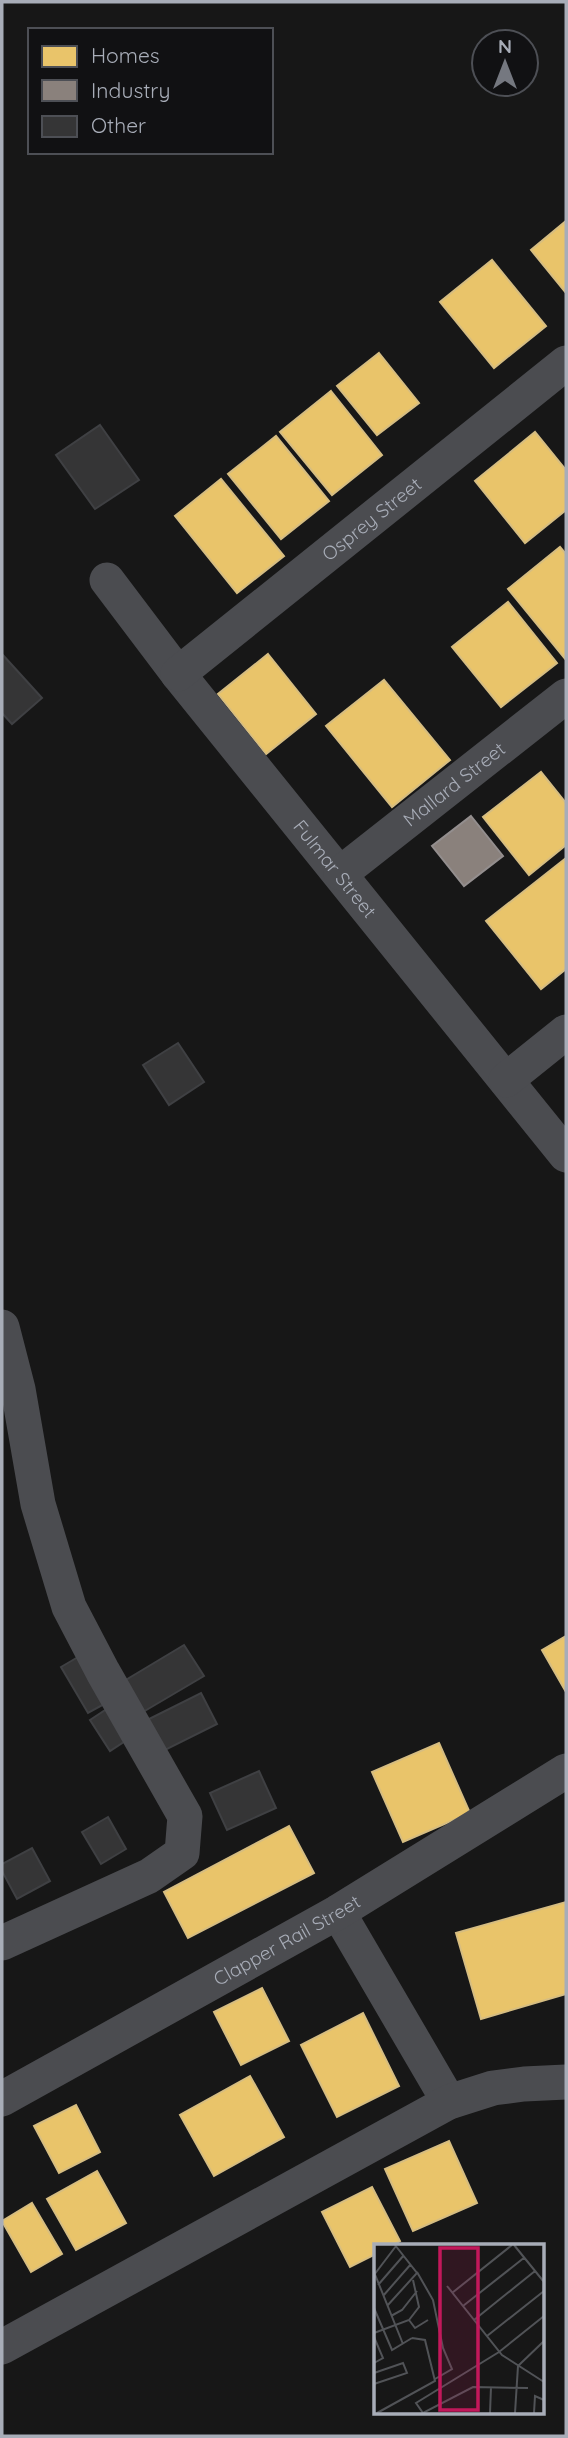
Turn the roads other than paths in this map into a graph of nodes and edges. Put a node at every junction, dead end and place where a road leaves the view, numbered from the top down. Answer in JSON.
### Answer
{"nodes":[{"id":1,"x":566,"y":363,"type":"edge"},
{"id":2,"x":107,"y":580,"type":"dead end"},
{"id":3,"x":178,"y":674,"type":"junction"},
{"id":4,"x":566,"y":696,"type":"edge"},
{"id":5,"x":341,"y":873,"type":"junction"},
{"id":6,"x":566,"y":1032,"type":"edge"},
{"id":7,"x":506,"y":1080,"type":"junction"},
{"id":8,"x":566,"y":1155,"type":"edge"},
{"id":9,"x":2,"y":1326,"type":"edge"},
{"id":10,"x":566,"y":1771,"type":"edge"},
{"id":11,"x":338,"y":1912,"type":"junction"},
{"id":12,"x":2,"y":1943,"type":"edge"},
{"id":13,"x":566,"y":2082,"type":"edge"},
{"id":14,"x":2,"y":2099,"type":"edge"},
{"id":15,"x":449,"y":2102,"type":"junction"},
{"id":16,"x":2,"y":2347,"type":"edge"}],
"edges":[{"from":1,"to":3,"type":"street","name":"Osprey Street"},
{"from":2,"to":3,"type":"street","name":"Fulmar Street"},
{"from":3,"to":5,"type":"street","name":"Fulmar Street"},
{"from":4,"to":5,"type":"street","name":"Mallard Street"},
{"from":5,"to":7,"type":"street","name":"Fulmar Street"},
{"from":6,"to":7,"type":"street"},
{"from":7,"to":8,"type":"street","name":"Fulmar Street"},
{"from":9,"to":12,"type":"street"},
{"from":10,"to":11,"type":"street","name":"Clapper Rail Street"},
{"from":11,"to":14,"type":"street","name":"Clapper Rail Street"},
{"from":11,"to":15,"type":"street"},
{"from":13,"to":15,"type":"street"},
{"from":15,"to":16,"type":"street"}]}
